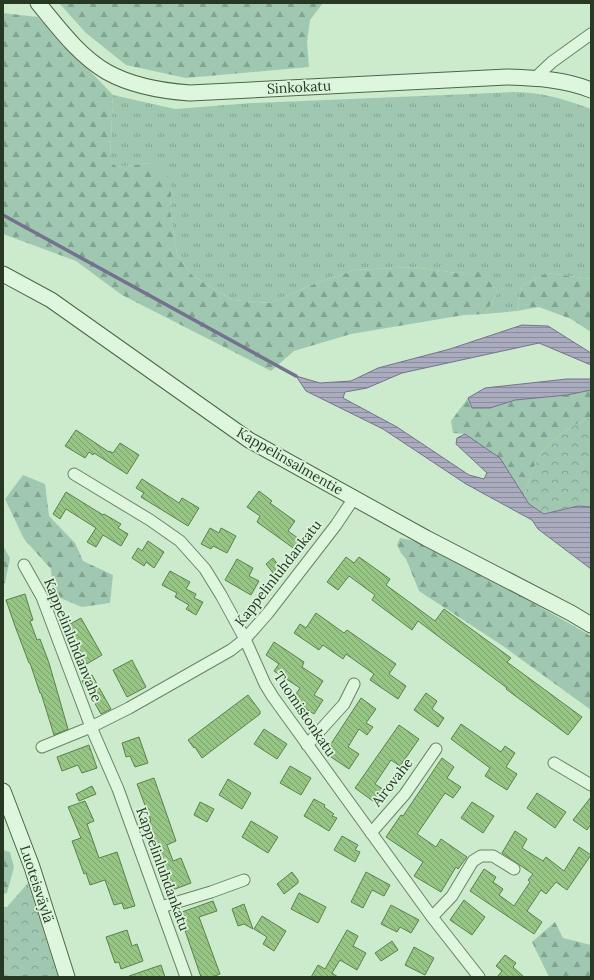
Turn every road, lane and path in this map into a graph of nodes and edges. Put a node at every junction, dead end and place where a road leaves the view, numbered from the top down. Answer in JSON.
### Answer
{"nodes":[{"id":1,"x":38,"y":3,"type":"edge"},
{"id":2,"x":591,"y":34,"type":"edge"},
{"id":3,"x":535,"y":78,"type":"junction"},
{"id":4,"x":591,"y":90,"type":"edge"},
{"id":5,"x":3,"y":274,"type":"edge"},
{"id":6,"x":74,"y":474,"type":"dead end"},
{"id":7,"x":354,"y":498,"type":"junction"},
{"id":8,"x":24,"y":565,"type":"dead end"},
{"id":9,"x":591,"y":625,"type":"edge"},
{"id":10,"x":246,"y":639,"type":"junction"},
{"id":11,"x":354,"y":684,"type":"dead end"},
{"id":12,"x":91,"y":727,"type":"junction"},
{"id":13,"x":307,"y":745,"type":"junction"},
{"id":14,"x":42,"y":747,"type":"dead end"},
{"id":15,"x":436,"y":749,"type":"dead end"},
{"id":16,"x":554,"y":763,"type":"dead end"},
{"id":17,"x":591,"y":785,"type":"edge"},
{"id":18,"x":3,"y":791,"type":"edge"},
{"id":19,"x":371,"y":833,"type":"junction"},
{"id":20,"x":514,"y":869,"type":"dead end"},
{"id":21,"x":244,"y":880,"type":"dead end"},
{"id":22,"x":161,"y":907,"type":"junction"},
{"id":23,"x":432,"y":917,"type":"junction"},
{"id":24,"x":67,"y":977,"type":"edge"},
{"id":25,"x":186,"y":977,"type":"edge"},
{"id":26,"x":479,"y":977,"type":"edge"}],
"edges":[{"from":1,"to":3,"type":"main road","name":"Sinkokatu"},
{"from":2,"to":3,"type":"street"},
{"from":3,"to":4,"type":"main road","name":"Sinkokatu"},
{"from":5,"to":7,"type":"main road","name":"Kappelinsalmentie"},
{"from":6,"to":10,"type":"street","name":"Tuomistonkatu"},
{"from":7,"to":9,"type":"main road","name":"Kappelinsalmentie"},
{"from":7,"to":10,"type":"street","name":"Kappelinluhdankatu"},
{"from":8,"to":12,"type":"street","name":"Kappelinluhdanvahe"},
{"from":10,"to":12,"type":"street","name":"Kappelinluhdankatu"},
{"from":10,"to":13,"type":"street","name":"Tuomistonkatu"},
{"from":11,"to":13,"type":"street"},
{"from":12,"to":14,"type":"street","name":"Kappelinluhdankatu"},
{"from":12,"to":22,"type":"street","name":"Kappelinluhdankatu"},
{"from":13,"to":19,"type":"street","name":"Tuomistonkatu"},
{"from":15,"to":19,"type":"street","name":"Airovahe"},
{"from":16,"to":17,"type":"street"},
{"from":18,"to":24,"type":"main road","name":"Luoteisväylä"},
{"from":19,"to":23,"type":"street","name":"Tuomistonkatu"},
{"from":20,"to":23,"type":"street"},
{"from":21,"to":22,"type":"street"},
{"from":22,"to":25,"type":"street","name":"Kappelinluhdankatu"},
{"from":23,"to":26,"type":"street","name":"Tuomistonkatu"}]}
